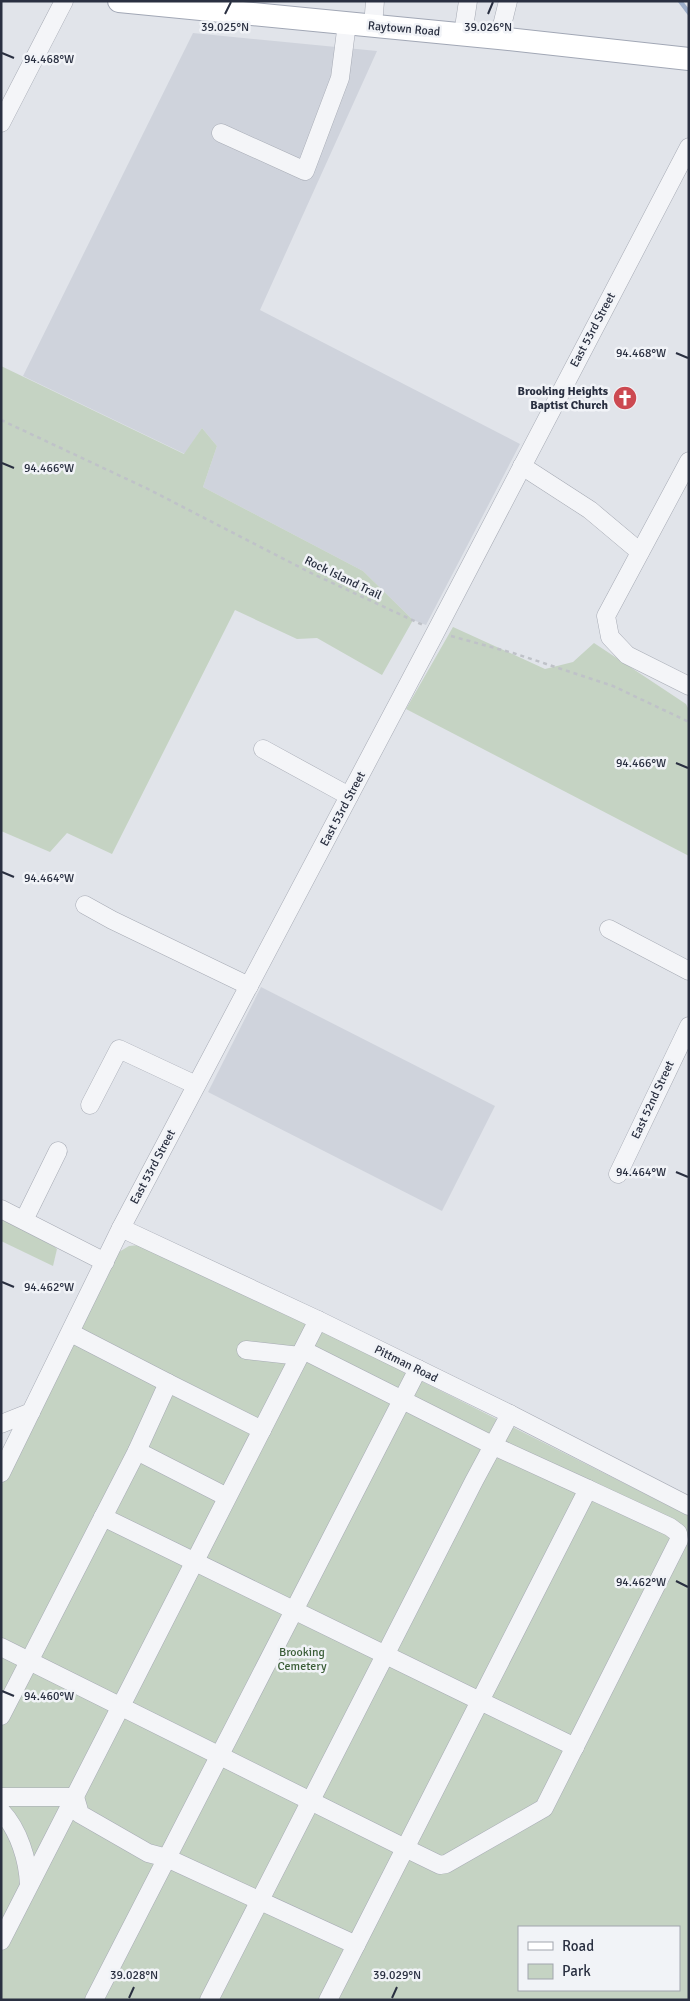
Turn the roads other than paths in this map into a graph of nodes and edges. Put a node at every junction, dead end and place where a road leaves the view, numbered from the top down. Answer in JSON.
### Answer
{"nodes":[{"id":1,"x":64,"y":1,"type":"edge"},
{"id":2,"x":119,"y":1,"type":"edge"},
{"id":3,"x":375,"y":1,"type":"edge"},
{"id":4,"x":468,"y":1,"type":"edge"},
{"id":5,"x":508,"y":1,"type":"edge"},
{"id":6,"x":346,"y":23,"type":"junction"},
{"id":7,"x":373,"y":26,"type":"junction"},
{"id":8,"x":463,"y":34,"type":"junction"},
{"id":9,"x":499,"y":38,"type":"junction"},
{"id":10,"x":689,"y":59,"type":"edge"},
{"id":11,"x":1,"y":123,"type":"edge"},
{"id":12,"x":221,"y":133,"type":"dead end"},
{"id":13,"x":689,"y":147,"type":"edge"},
{"id":14,"x":689,"y":462,"type":"edge"},
{"id":15,"x":522,"y":466,"type":"junction"},
{"id":16,"x":640,"y":552,"type":"junction"},
{"id":17,"x":689,"y":686,"type":"edge"},
{"id":18,"x":263,"y":749,"type":"dead end"},
{"id":19,"x":349,"y":796,"type":"junction"},
{"id":20,"x":85,"y":905,"type":"dead end"},
{"id":21,"x":609,"y":929,"type":"dead end"},
{"id":22,"x":689,"y":971,"type":"edge"},
{"id":23,"x":249,"y":986,"type":"junction"},
{"id":24,"x":689,"y":1026,"type":"edge"},
{"id":25,"x":196,"y":1085,"type":"junction"},
{"id":26,"x":90,"y":1105,"type":"dead end"},
{"id":27,"x":58,"y":1151,"type":"dead end"},
{"id":28,"x":618,"y":1174,"type":"dead end"},
{"id":29,"x":1,"y":1209,"type":"edge"},
{"id":30,"x":24,"y":1220,"type":"junction"},
{"id":31,"x":120,"y":1228,"type":"junction"},
{"id":32,"x":105,"y":1262,"type":"junction"},
{"id":33,"x":318,"y":1320,"type":"junction"},
{"id":34,"x":71,"y":1333,"type":"junction"},
{"id":35,"x":246,"y":1350,"type":"dead end"},
{"id":36,"x":301,"y":1353,"type":"junction"},
{"id":37,"x":418,"y":1369,"type":"junction"},
{"id":38,"x":168,"y":1383,"type":"junction"},
{"id":39,"x":403,"y":1399,"type":"junction"},
{"id":40,"x":32,"y":1412,"type":"junction"},
{"id":41,"x":510,"y":1414,"type":"junction"},
{"id":42,"x":1,"y":1424,"type":"edge"},
{"id":43,"x":262,"y":1430,"type":"junction"},
{"id":44,"x":494,"y":1446,"type":"junction"},
{"id":45,"x":137,"y":1451,"type":"junction"},
{"id":46,"x":1,"y":1472,"type":"edge"},
{"id":47,"x":588,"y":1489,"type":"junction"},
{"id":48,"x":227,"y":1497,"type":"junction"},
{"id":49,"x":686,"y":1500,"type":"edge"},
{"id":50,"x":103,"y":1517,"type":"junction"},
{"id":51,"x":194,"y":1562,"type":"junction"},
{"id":52,"x":294,"y":1611,"type":"junction"},
{"id":53,"x":1,"y":1647,"type":"edge"},
{"id":54,"x":385,"y":1656,"type":"junction"},
{"id":55,"x":30,"y":1661,"type":"junction"},
{"id":56,"x":480,"y":1701,"type":"junction"},
{"id":57,"x":121,"y":1706,"type":"junction"},
{"id":58,"x":1,"y":1716,"type":"edge"},
{"id":59,"x":575,"y":1747,"type":"junction"},
{"id":60,"x":220,"y":1756,"type":"junction"},
{"id":61,"x":1,"y":1797,"type":"edge"},
{"id":62,"x":75,"y":1797,"type":"junction"},
{"id":63,"x":310,"y":1802,"type":"junction"},
{"id":64,"x":1,"y":1810,"type":"edge"},
{"id":65,"x":51,"y":1844,"type":"junction"},
{"id":66,"x":21,"y":1846,"type":"junction"},
{"id":67,"x":405,"y":1848,"type":"junction"},
{"id":68,"x":167,"y":1858,"type":"junction"},
{"id":69,"x":30,"y":1885,"type":"junction"},
{"id":70,"x":260,"y":1900,"type":"junction"},
{"id":71,"x":1,"y":1941,"type":"edge"},
{"id":72,"x":356,"y":1945,"type":"junction"},
{"id":73,"x":94,"y":2000,"type":"edge"},
{"id":74,"x":209,"y":2000,"type":"edge"},
{"id":75,"x":328,"y":2000,"type":"edge"}],
"edges":[{"from":1,"to":11,"type":"street"},
{"from":2,"to":6,"type":"main road","name":"Raytown Road"},
{"from":3,"to":7,"type":"street"},
{"from":4,"to":8,"type":"street"},
{"from":5,"to":9,"type":"street"},
{"from":6,"to":7,"type":"main road","name":"Raytown Road"},
{"from":6,"to":12,"type":"street"},
{"from":7,"to":8,"type":"main road","name":"Raytown Road"},
{"from":8,"to":9,"type":"main road","name":"Raytown Road"},
{"from":9,"to":10,"type":"main road","name":"Raytown Road"},
{"from":13,"to":15,"type":"street","name":"East 53rd Street"},
{"from":14,"to":16,"type":"street"},
{"from":15,"to":16,"type":"street"},
{"from":15,"to":19,"type":"street","name":"East 53rd Street"},
{"from":16,"to":17,"type":"street"},
{"from":18,"to":19,"type":"street"},
{"from":19,"to":23,"type":"street","name":"East 53rd Street"},
{"from":20,"to":23,"type":"street"},
{"from":21,"to":22,"type":"street"},
{"from":23,"to":25,"type":"street","name":"East 53rd Street"},
{"from":24,"to":28,"type":"street","name":"East 52nd Street"},
{"from":25,"to":26,"type":"street"},
{"from":25,"to":31,"type":"street","name":"East 53rd Street"},
{"from":27,"to":30,"type":"street"},
{"from":29,"to":30,"type":"street"},
{"from":30,"to":32,"type":"street"},
{"from":31,"to":32,"type":"street","name":"East 53rd Street"},
{"from":31,"to":33,"type":"street","name":"Pittman Road"},
{"from":32,"to":34,"type":"street","name":"East 53rd Street"},
{"from":33,"to":36,"type":"street"},
{"from":33,"to":37,"type":"street","name":"Pittman Road"},
{"from":34,"to":38,"type":"street"},
{"from":34,"to":40,"type":"street","name":"East 53rd Street"},
{"from":35,"to":36,"type":"street"},
{"from":36,"to":39,"type":"street"},
{"from":36,"to":43,"type":"street"},
{"from":37,"to":39,"type":"street"},
{"from":37,"to":41,"type":"street","name":"Pittman Road"},
{"from":38,"to":43,"type":"street"},
{"from":38,"to":45,"type":"street"},
{"from":39,"to":44,"type":"street"},
{"from":39,"to":52,"type":"street"},
{"from":40,"to":42,"type":"street"},
{"from":40,"to":46,"type":"street","name":"East 53rd Street"},
{"from":41,"to":44,"type":"street"},
{"from":41,"to":49,"type":"street","name":"Pittman Road"},
{"from":43,"to":48,"type":"street"},
{"from":44,"to":47,"type":"street"},
{"from":44,"to":54,"type":"street"},
{"from":45,"to":48,"type":"street"},
{"from":45,"to":50,"type":"street"},
{"from":47,"to":56,"type":"street"},
{"from":47,"to":59,"type":"street"},
{"from":48,"to":51,"type":"street"},
{"from":50,"to":51,"type":"street"},
{"from":50,"to":55,"type":"street"},
{"from":51,"to":52,"type":"street"},
{"from":51,"to":57,"type":"street"},
{"from":52,"to":54,"type":"street"},
{"from":52,"to":60,"type":"street"},
{"from":53,"to":55,"type":"street"},
{"from":54,"to":56,"type":"street"},
{"from":54,"to":63,"type":"street"},
{"from":55,"to":57,"type":"street"},
{"from":55,"to":58,"type":"street"},
{"from":56,"to":59,"type":"street"},
{"from":56,"to":67,"type":"street"},
{"from":57,"to":60,"type":"street"},
{"from":57,"to":62,"type":"street"},
{"from":59,"to":67,"type":"street"},
{"from":60,"to":63,"type":"street"},
{"from":60,"to":68,"type":"street"},
{"from":61,"to":62,"type":"street"},
{"from":62,"to":65,"type":"street"},
{"from":62,"to":68,"type":"street"},
{"from":63,"to":67,"type":"street"},
{"from":63,"to":70,"type":"street"},
{"from":64,"to":66,"type":"street"},
{"from":65,"to":66,"type":"street"},
{"from":65,"to":69,"type":"street"},
{"from":66,"to":69,"type":"street"},
{"from":67,"to":72,"type":"street"},
{"from":68,"to":70,"type":"street"},
{"from":68,"to":73,"type":"street"},
{"from":69,"to":71,"type":"street"},
{"from":70,"to":72,"type":"street"},
{"from":70,"to":74,"type":"street"},
{"from":72,"to":75,"type":"street"}]}
